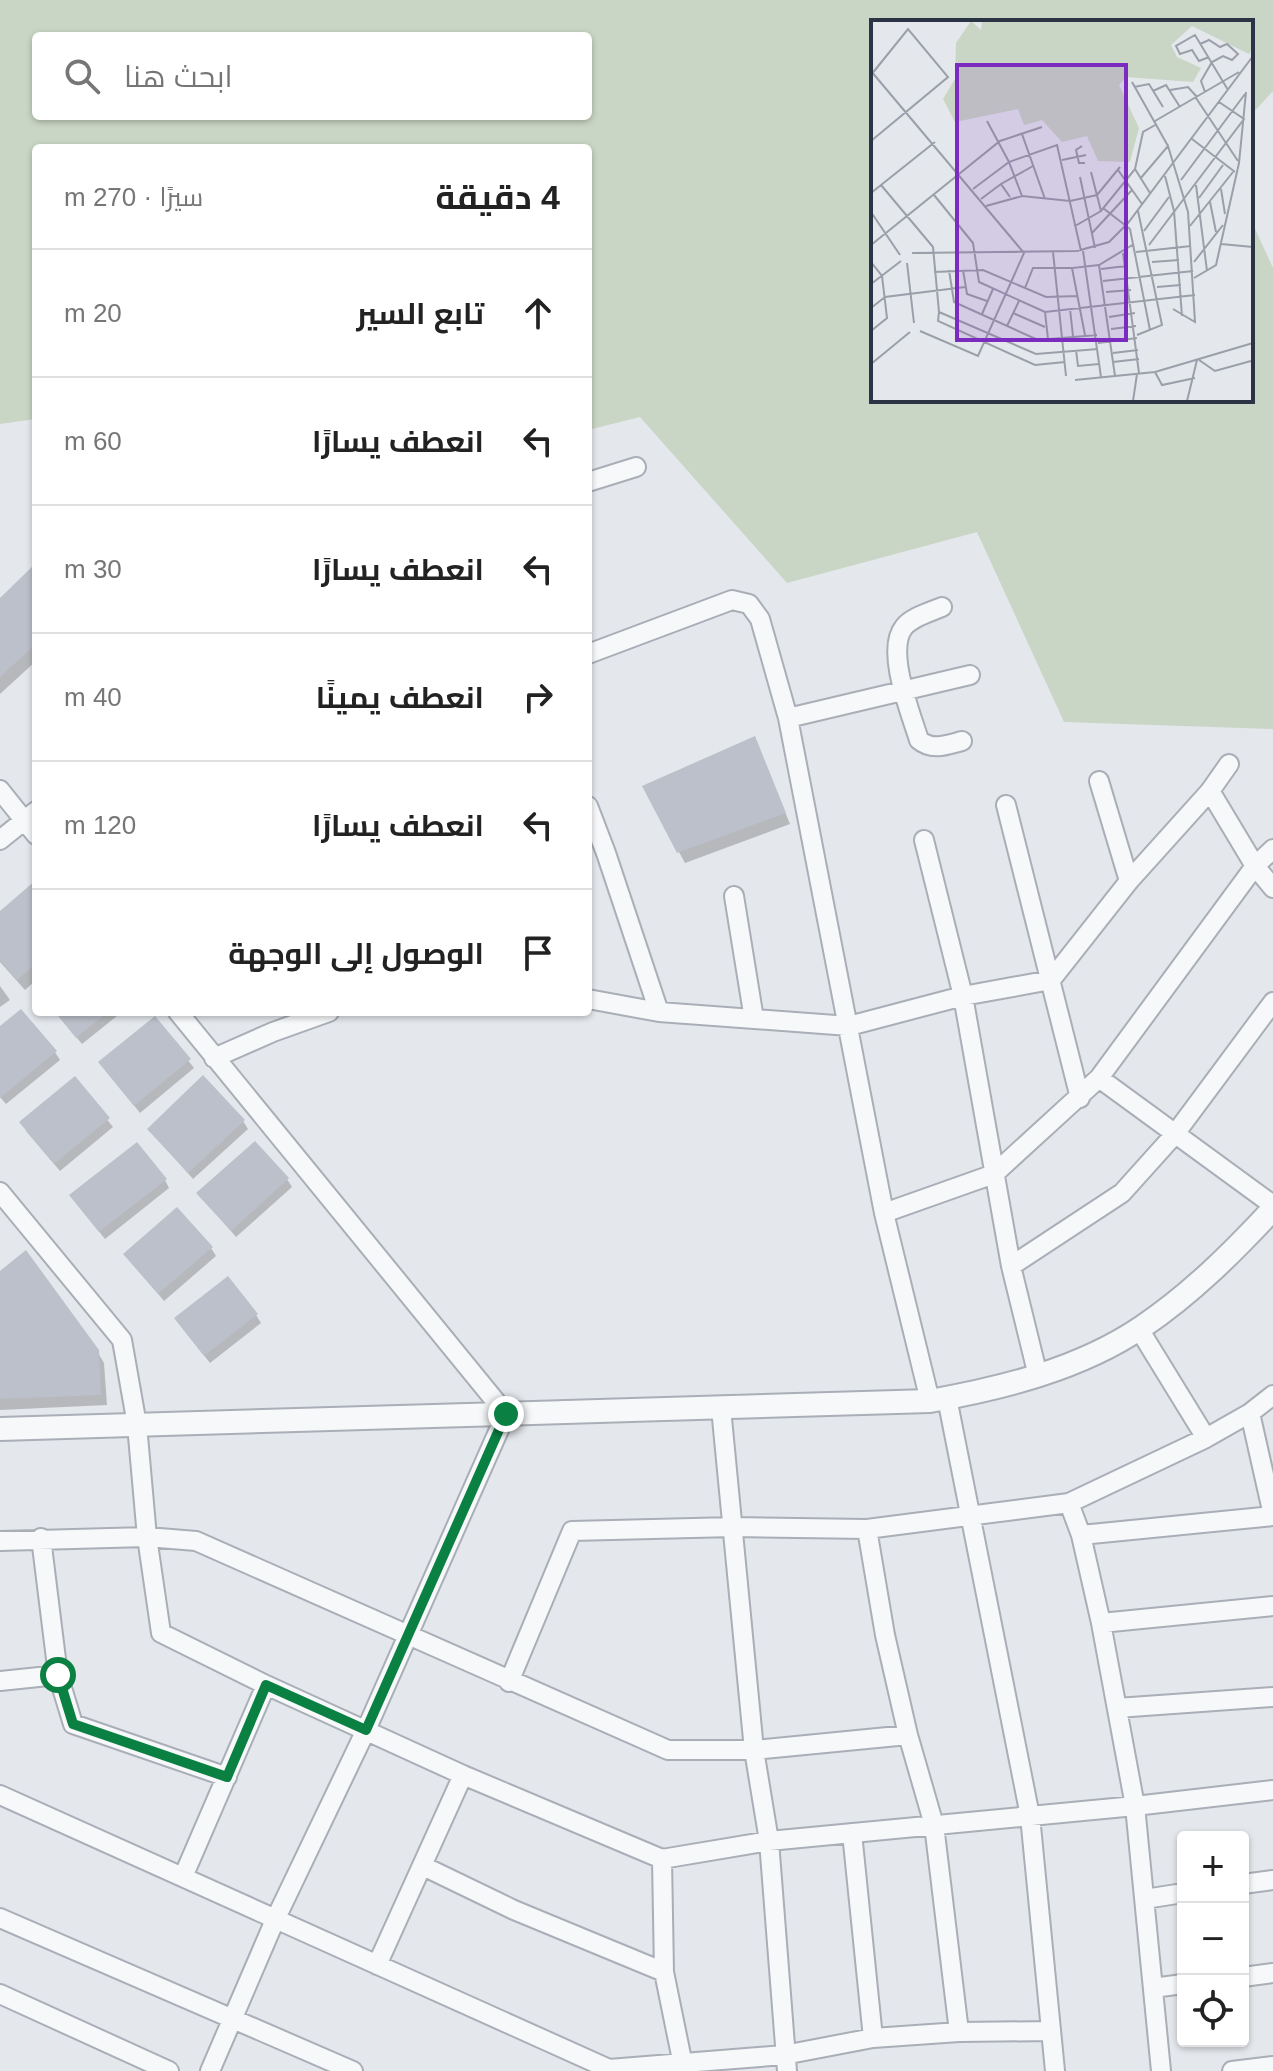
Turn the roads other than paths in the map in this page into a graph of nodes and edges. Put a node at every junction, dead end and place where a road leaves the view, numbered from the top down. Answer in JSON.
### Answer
{"nodes":[{"id":1,"x":636,"y":467,"type":"dead end"},
{"id":2,"x":592,"y":481,"type":"edge"},
{"id":3,"x":942,"y":607,"type":"dead end"},
{"id":4,"x":592,"y":652,"type":"edge"},
{"id":5,"x":970,"y":675,"type":"dead end"},
{"id":6,"x":903,"y":691,"type":"junction"},
{"id":7,"x":788,"y":718,"type":"junction"},
{"id":8,"x":962,"y":741,"type":"dead end"},
{"id":9,"x":1229,"y":764,"type":"dead end"},
{"id":10,"x":1099,"y":781,"type":"dead end"},
{"id":11,"x":0,"y":790,"type":"edge"},
{"id":12,"x":1210,"y":791,"type":"junction"},
{"id":13,"x":1006,"y":805,"type":"dead end"},
{"id":14,"x":592,"y":816,"type":"edge"},
{"id":15,"x":32,"y":822,"type":"edge"},
{"id":16,"x":0,"y":840,"type":"edge"},
{"id":17,"x":924,"y":840,"type":"dead end"},
{"id":18,"x":1273,"y":849,"type":"edge"},
{"id":19,"x":606,"y":853,"type":"junction"},
{"id":20,"x":592,"y":858,"type":"edge"},
{"id":21,"x":1255,"y":866,"type":"junction"},
{"id":22,"x":1129,"y":881,"type":"junction"},
{"id":23,"x":1273,"y":888,"type":"edge"},
{"id":24,"x":734,"y":896,"type":"dead end"},
{"id":25,"x":1051,"y":980,"type":"junction"},
{"id":26,"x":963,"y":996,"type":"junction"},
{"id":27,"x":592,"y":1000,"type":"edge"},
{"id":28,"x":1273,"y":1002,"type":"edge"},
{"id":29,"x":659,"y":1012,"type":"junction"},
{"id":30,"x":181,"y":1016,"type":"edge"},
{"id":31,"x":318,"y":1016,"type":"edge"},
{"id":32,"x":754,"y":1019,"type":"junction"},
{"id":33,"x":849,"y":1026,"type":"junction"},
{"id":34,"x":214,"y":1058,"type":"junction"},
{"id":35,"x":1099,"y":1078,"type":"junction"},
{"id":36,"x":1080,"y":1098,"type":"junction"},
{"id":37,"x":1175,"y":1134,"type":"junction"},
{"id":38,"x":994,"y":1174,"type":"junction"},
{"id":39,"x":0,"y":1192,"type":"edge"},
{"id":40,"x":1273,"y":1207,"type":"edge"},
{"id":41,"x":884,"y":1213,"type":"junction"},
{"id":42,"x":1011,"y":1266,"type":"junction"},
{"id":43,"x":1139,"y":1329,"type":"junction"},
{"id":44,"x":1038,"y":1376,"type":"junction"},
{"id":45,"x":1273,"y":1395,"type":"edge"},
{"id":46,"x":938,"y":1399,"type":"junction"},
{"id":47,"x":721,"y":1408,"type":"junction"},
{"id":48,"x":1250,"y":1413,"type":"junction"},
{"id":49,"x":506,"y":1414,"type":"junction"},
{"id":50,"x":137,"y":1425,"type":"junction"},
{"id":51,"x":0,"y":1429,"type":"edge"},
{"id":52,"x":1206,"y":1438,"type":"junction"},
{"id":53,"x":1069,"y":1503,"type":"junction"},
{"id":54,"x":1273,"y":1515,"type":"edge"},
{"id":55,"x":970,"y":1518,"type":"junction"},
{"id":56,"x":733,"y":1527,"type":"junction"},
{"id":57,"x":867,"y":1529,"type":"junction"},
{"id":58,"x":1081,"y":1535,"type":"junction"},
{"id":59,"x":147,"y":1537,"type":"junction"},
{"id":60,"x":41,"y":1538,"type":"junction"},
{"id":61,"x":0,"y":1541,"type":"edge"},
{"id":62,"x":1273,"y":1606,"type":"edge"},
{"id":63,"x":1101,"y":1623,"type":"junction"},
{"id":64,"x":406,"y":1636,"type":"junction"},
{"id":65,"x":58,"y":1675,"type":"junction"},
{"id":66,"x":0,"y":1681,"type":"edge"},
{"id":67,"x":509,"y":1682,"type":"junction"},
{"id":68,"x":266,"y":1685,"type":"junction"},
{"id":69,"x":1273,"y":1697,"type":"edge"},
{"id":70,"x":1117,"y":1708,"type":"junction"},
{"id":71,"x":366,"y":1730,"type":"junction"},
{"id":72,"x":908,"y":1735,"type":"junction"},
{"id":73,"x":754,"y":1750,"type":"junction"},
{"id":74,"x":463,"y":1775,"type":"junction"},
{"id":75,"x":227,"y":1777,"type":"junction"},
{"id":76,"x":1273,"y":1790,"type":"edge"},
{"id":77,"x":0,"y":1795,"type":"edge"},
{"id":78,"x":1135,"y":1806,"type":"junction"},
{"id":79,"x":1030,"y":1816,"type":"junction"},
{"id":80,"x":934,"y":1825,"type":"junction"},
{"id":81,"x":852,"y":1833,"type":"junction"},
{"id":82,"x":769,"y":1841,"type":"junction"},
{"id":83,"x":662,"y":1859,"type":"junction"},
{"id":84,"x":423,"y":1866,"type":"junction"},
{"id":85,"x":183,"y":1877,"type":"junction"},
{"id":86,"x":1273,"y":1880,"type":"edge"},
{"id":87,"x":1249,"y":1883,"type":"edge"},
{"id":88,"x":1177,"y":1894,"type":"edge"},
{"id":89,"x":1145,"y":1899,"type":"junction"},
{"id":90,"x":0,"y":1918,"type":"edge"},
{"id":91,"x":275,"y":1920,"type":"junction"},
{"id":92,"x":377,"y":1965,"type":"junction"},
{"id":93,"x":664,"y":1972,"type":"junction"},
{"id":94,"x":1273,"y":1973,"type":"edge"},
{"id":95,"x":1249,"y":1976,"type":"edge"},
{"id":96,"x":1177,"y":1985,"type":"edge"},
{"id":97,"x":1153,"y":1988,"type":"junction"},
{"id":98,"x":0,"y":1994,"type":"edge"},
{"id":99,"x":234,"y":2019,"type":"junction"},
{"id":100,"x":1051,"y":2031,"type":"junction"},
{"id":101,"x":959,"y":2032,"type":"junction"},
{"id":102,"x":873,"y":2038,"type":"junction"},
{"id":103,"x":786,"y":2063,"type":"edge"},
{"id":104,"x":683,"y":2065,"type":"junction"},
{"id":105,"x":1273,"y":2066,"type":"edge"},
{"id":106,"x":169,"y":2071,"type":"edge"},
{"id":107,"x":210,"y":2071,"type":"edge"},
{"id":108,"x":353,"y":2071,"type":"edge"},
{"id":109,"x":1055,"y":2071,"type":"edge"},
{"id":110,"x":1161,"y":2071,"type":"edge"},
{"id":111,"x":1232,"y":2071,"type":"edge"}],
"edges":[{"from":1,"to":2,"type":"street"},
{"from":3,"to":6,"type":"street"},
{"from":4,"to":7,"type":"street"},
{"from":5,"to":6,"type":"street"},
{"from":6,"to":7,"type":"street"},
{"from":6,"to":8,"type":"street"},
{"from":7,"to":33,"type":"street"},
{"from":9,"to":12,"type":"street"},
{"from":10,"to":22,"type":"street"},
{"from":11,"to":15,"type":"street"},
{"from":12,"to":21,"type":"street"},
{"from":12,"to":22,"type":"street"},
{"from":13,"to":25,"type":"street"},
{"from":14,"to":19,"type":"street"},
{"from":15,"to":16,"type":"street"},
{"from":17,"to":26,"type":"street"},
{"from":18,"to":21,"type":"street"},
{"from":19,"to":20,"type":"street"},
{"from":19,"to":29,"type":"street"},
{"from":21,"to":23,"type":"street"},
{"from":21,"to":35,"type":"street"},
{"from":22,"to":25,"type":"street"},
{"from":24,"to":32,"type":"street"},
{"from":25,"to":26,"type":"street"},
{"from":25,"to":36,"type":"street"},
{"from":26,"to":33,"type":"street"},
{"from":26,"to":38,"type":"street"},
{"from":27,"to":29,"type":"street"},
{"from":28,"to":37,"type":"street"},
{"from":29,"to":32,"type":"street"},
{"from":30,"to":34,"type":"street"},
{"from":31,"to":34,"type":"street"},
{"from":32,"to":33,"type":"street"},
{"from":33,"to":41,"type":"street"},
{"from":34,"to":49,"type":"street"},
{"from":35,"to":36,"type":"street"},
{"from":35,"to":37,"type":"street"},
{"from":36,"to":38,"type":"street"},
{"from":37,"to":40,"type":"street"},
{"from":37,"to":42,"type":"street"},
{"from":38,"to":41,"type":"street"},
{"from":38,"to":42,"type":"street"},
{"from":39,"to":50,"type":"street"},
{"from":40,"to":43,"type":"street"},
{"from":41,"to":46,"type":"street"},
{"from":42,"to":44,"type":"street"},
{"from":43,"to":44,"type":"street"},
{"from":43,"to":52,"type":"street"},
{"from":44,"to":46,"type":"street"},
{"from":45,"to":48,"type":"street"},
{"from":46,"to":47,"type":"street"},
{"from":46,"to":55,"type":"street"},
{"from":47,"to":49,"type":"street"},
{"from":47,"to":56,"type":"street"},
{"from":48,"to":52,"type":"street"},
{"from":48,"to":54,"type":"street"},
{"from":49,"to":50,"type":"street"},
{"from":49,"to":64,"type":"street"},
{"from":50,"to":51,"type":"street"},
{"from":50,"to":59,"type":"street"},
{"from":52,"to":53,"type":"street"},
{"from":53,"to":55,"type":"street"},
{"from":53,"to":58,"type":"street"},
{"from":54,"to":58,"type":"street"},
{"from":55,"to":57,"type":"street"},
{"from":55,"to":79,"type":"street"},
{"from":56,"to":57,"type":"street"},
{"from":56,"to":67,"type":"street"},
{"from":56,"to":73,"type":"street"},
{"from":57,"to":72,"type":"street"},
{"from":58,"to":63,"type":"street"},
{"from":59,"to":60,"type":"street"},
{"from":59,"to":64,"type":"street"},
{"from":59,"to":68,"type":"street"},
{"from":60,"to":61,"type":"street"},
{"from":60,"to":65,"type":"street"},
{"from":62,"to":63,"type":"street"},
{"from":63,"to":70,"type":"street"},
{"from":64,"to":67,"type":"street"},
{"from":64,"to":71,"type":"street"},
{"from":65,"to":66,"type":"street"},
{"from":65,"to":75,"type":"street"},
{"from":67,"to":73,"type":"street"},
{"from":68,"to":71,"type":"street"},
{"from":68,"to":75,"type":"street"},
{"from":69,"to":70,"type":"street"},
{"from":70,"to":78,"type":"street"},
{"from":71,"to":74,"type":"street"},
{"from":71,"to":91,"type":"street"},
{"from":72,"to":73,"type":"street"},
{"from":72,"to":80,"type":"street"},
{"from":73,"to":82,"type":"street"},
{"from":74,"to":83,"type":"street"},
{"from":74,"to":84,"type":"street"},
{"from":75,"to":85,"type":"street"},
{"from":76,"to":78,"type":"street"},
{"from":77,"to":85,"type":"street"},
{"from":78,"to":79,"type":"street"},
{"from":78,"to":89,"type":"street"},
{"from":79,"to":80,"type":"street"},
{"from":79,"to":100,"type":"street"},
{"from":80,"to":81,"type":"street"},
{"from":80,"to":101,"type":"street"},
{"from":81,"to":82,"type":"street"},
{"from":81,"to":102,"type":"street"},
{"from":82,"to":83,"type":"street"},
{"from":82,"to":103,"type":"street"},
{"from":83,"to":93,"type":"street"},
{"from":84,"to":92,"type":"street"},
{"from":84,"to":93,"type":"street"},
{"from":85,"to":91,"type":"street"},
{"from":86,"to":87,"type":"street"},
{"from":88,"to":89,"type":"street"},
{"from":89,"to":97,"type":"street"},
{"from":90,"to":99,"type":"street"},
{"from":91,"to":92,"type":"street"},
{"from":91,"to":99,"type":"street"},
{"from":92,"to":104,"type":"street"},
{"from":93,"to":104,"type":"street"},
{"from":94,"to":95,"type":"street"},
{"from":96,"to":97,"type":"street"},
{"from":97,"to":110,"type":"street"},
{"from":98,"to":106,"type":"street"},
{"from":99,"to":107,"type":"street"},
{"from":99,"to":108,"type":"street"},
{"from":100,"to":101,"type":"street"},
{"from":100,"to":109,"type":"street"},
{"from":101,"to":102,"type":"street"},
{"from":102,"to":103,"type":"street"},
{"from":103,"to":104,"type":"street"},
{"from":105,"to":111,"type":"street"}]}
